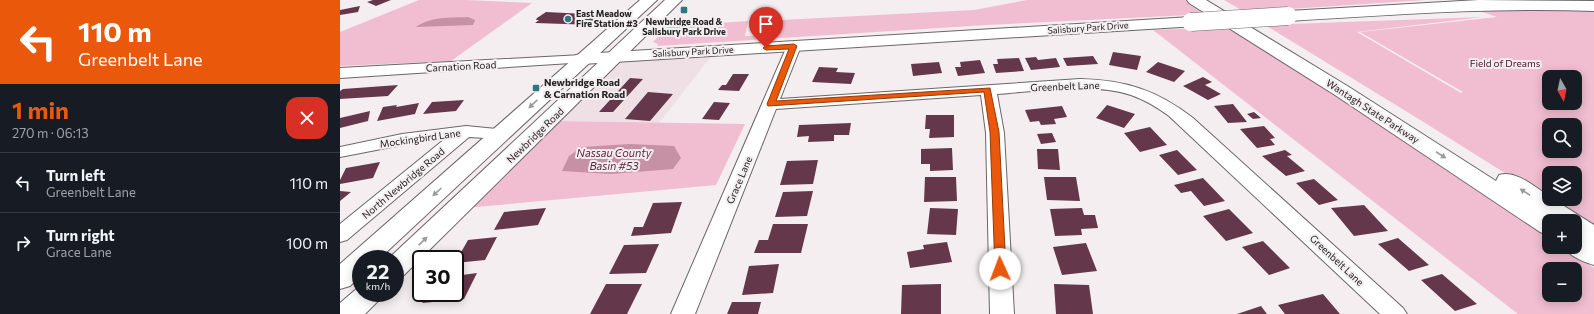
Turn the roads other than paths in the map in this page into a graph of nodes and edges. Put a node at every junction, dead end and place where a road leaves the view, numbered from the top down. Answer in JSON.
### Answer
{"nodes":[{"id":1,"x":649,"y":0,"type":"edge"},
{"id":2,"x":674,"y":0,"type":"edge"},
{"id":3,"x":1195,"y":0,"type":"edge"},
{"id":4,"x":1215,"y":0,"type":"edge"},
{"id":5,"x":1594,"y":6,"type":"edge"},
{"id":6,"x":794,"y":46,"type":"junction"},
{"id":7,"x":617,"y":57,"type":"junction"},
{"id":8,"x":582,"y":59,"type":"junction"},
{"id":9,"x":340,"y":73,"type":"edge"},
{"id":10,"x":988,"y":90,"type":"junction"},
{"id":11,"x":771,"y":104,"type":"junction"},
{"id":12,"x":466,"y":132,"type":"junction"},
{"id":13,"x":501,"y":134,"type":"junction"},
{"id":14,"x":340,"y":152,"type":"edge"},
{"id":15,"x":1559,"y":214,"type":"edge"},
{"id":16,"x":1542,"y":221,"type":"edge"},
{"id":17,"x":1582,"y":229,"type":"edge"},
{"id":18,"x":340,"y":235,"type":"edge"},
{"id":19,"x":1594,"y":237,"type":"edge"},
{"id":20,"x":1582,"y":248,"type":"edge"},
{"id":21,"x":373,"y":250,"type":"edge"},
{"id":22,"x":1594,"y":256,"type":"edge"},
{"id":23,"x":404,"y":259,"type":"edge"},
{"id":24,"x":352,"y":269,"type":"edge"},
{"id":25,"x":340,"y":279,"type":"edge"},
{"id":26,"x":360,"y":302,"type":"edge"},
{"id":27,"x":347,"y":314,"type":"edge"},
{"id":28,"x":683,"y":314,"type":"edge"},
{"id":29,"x":1002,"y":314,"type":"edge"},
{"id":30,"x":1395,"y":314,"type":"edge"}],
"edges":[{"from":1,"to":8,"type":"main road"},
{"from":2,"to":7,"type":"main road","name":"Newbridge Road"},
{"from":3,"to":16,"type":"main road","name":"Wantagh State Parkway","one_way":true},
{"from":15,"to":4,"type":"main road","name":"Wantagh State Parkway","one_way":true},
{"from":5,"to":6,"type":"main road","name":"Salisbury Park Drive","bridge":true},
{"from":6,"to":7,"type":"main road","name":"Salisbury Park Drive"},
{"from":6,"to":11,"type":"street","name":"Grace Lane"},
{"from":7,"to":8,"type":"main road","name":"Salisbury Park Drive"},
{"from":23,"to":7,"type":"main road","name":"Newbridge Road","one_way":true},
{"from":8,"to":9,"type":"street","name":"Carnation Road"},
{"from":8,"to":13,"type":"main road","one_way":true},
{"from":10,"to":11,"type":"street","name":"Greenbelt Lane"},
{"from":10,"to":29,"type":"street"},
{"from":10,"to":30,"type":"street","name":"Greenbelt Lane"},
{"from":11,"to":28,"type":"street","name":"Grace Lane"},
{"from":12,"to":13,"type":"street","name":"Mockingbird Lane"},
{"from":12,"to":14,"type":"street","name":"Mockingbird Lane"},
{"from":12,"to":18,"type":"street","name":"North Newbridge Road"},
{"from":13,"to":21,"type":"main road","one_way":true},
{"from":17,"to":19,"type":"main road"},
{"from":20,"to":22,"type":"main road"},
{"from":24,"to":25,"type":"main road"},
{"from":26,"to":27,"type":"main road"}]}
